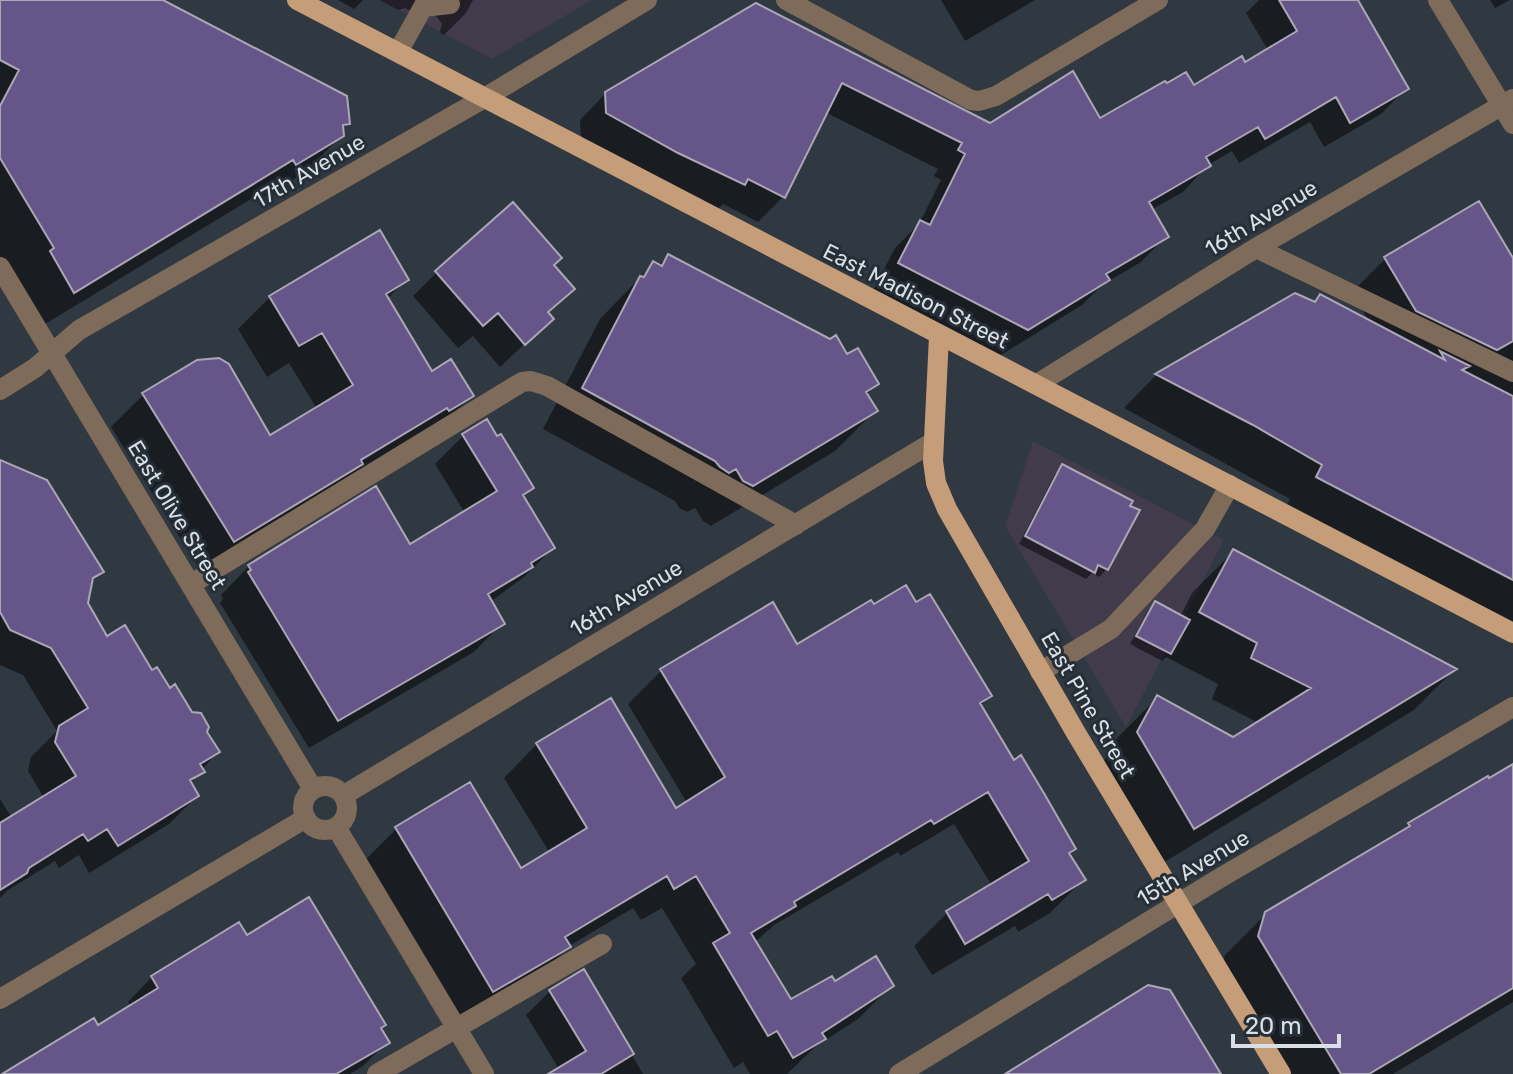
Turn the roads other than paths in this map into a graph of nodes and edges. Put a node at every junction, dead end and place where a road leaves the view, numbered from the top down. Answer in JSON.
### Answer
{"nodes":[{"id":1,"x":297,"y":0,"type":"edge"},
{"id":2,"x":786,"y":0,"type":"edge"},
{"id":3,"x":1158,"y":0,"type":"edge"},
{"id":4,"x":1438,"y":0,"type":"edge"},
{"id":5,"x":644,"y":1,"type":"edge"},
{"id":6,"x":423,"y":2,"type":"edge"},
{"id":7,"x":450,"y":4,"type":"dead end"},
{"id":8,"x":398,"y":52,"type":"junction"},
{"id":9,"x":486,"y":97,"type":"junction"},
{"id":10,"x":1508,"y":102,"type":"edge"},
{"id":11,"x":1513,"y":124,"type":"edge"},
{"id":12,"x":1256,"y":248,"type":"junction"},
{"id":13,"x":0,"y":267,"type":"edge"},
{"id":14,"x":939,"y":336,"type":"junction"},
{"id":15,"x":52,"y":352,"type":"junction"},
{"id":16,"x":1513,"y":372,"type":"edge"},
{"id":17,"x":1037,"y":384,"type":"junction"},
{"id":18,"x":0,"y":390,"type":"edge"},
{"id":19,"x":933,"y":442,"type":"junction"},
{"id":20,"x":1230,"y":485,"type":"junction"},
{"id":21,"x":796,"y":525,"type":"junction"},
{"id":22,"x":191,"y":584,"type":"junction"},
{"id":23,"x":1513,"y":633,"type":"edge"},
{"id":24,"x":1040,"y":672,"type":"junction"},
{"id":25,"x":1513,"y":707,"type":"edge"},
{"id":26,"x":313,"y":789,"type":"junction"},
{"id":27,"x":344,"y":795,"type":"junction"},
{"id":28,"x":306,"y":818,"type":"junction"},
{"id":29,"x":336,"y":827,"type":"junction"},
{"id":30,"x":1179,"y":904,"type":"junction"},
{"id":31,"x":602,"y":944,"type":"dead end"},
{"id":32,"x":0,"y":999,"type":"edge"},
{"id":33,"x":456,"y":1028,"type":"junction"},
{"id":34,"x":377,"y":1074,"type":"edge"},
{"id":35,"x":484,"y":1074,"type":"edge"},
{"id":36,"x":899,"y":1074,"type":"edge"},
{"id":37,"x":1281,"y":1074,"type":"edge"}],
"edges":[{"from":1,"to":8,"type":"main road","name":"East Madison Street"},
{"from":2,"to":3,"type":"street"},
{"from":4,"to":10,"type":"street"},
{"from":5,"to":9,"type":"street","name":"17th Avenue"},
{"from":6,"to":7,"type":"street"},
{"from":6,"to":8,"type":"street"},
{"from":8,"to":9,"type":"main road","name":"East Madison Street"},
{"from":9,"to":14,"type":"main road","name":"East Madison Street"},
{"from":9,"to":15,"type":"street","name":"17th Avenue"},
{"from":10,"to":11,"type":"street"},
{"from":10,"to":12,"type":"street","name":"16th Avenue"},
{"from":12,"to":16,"type":"street"},
{"from":12,"to":17,"type":"street","name":"16th Avenue"},
{"from":13,"to":15,"type":"street","name":"East Olive Street"},
{"from":14,"to":17,"type":"main road","name":"East Madison Street"},
{"from":14,"to":19,"type":"main road","name":"East Pine Street"},
{"from":15,"to":18,"type":"street","name":"17th Avenue"},
{"from":15,"to":22,"type":"street","name":"East Olive Street"},
{"from":17,"to":20,"type":"main road","name":"East Madison Street"},
{"from":19,"to":21,"type":"street","name":"16th Avenue"},
{"from":19,"to":24,"type":"main road","name":"East Pine Street"},
{"from":20,"to":23,"type":"main road","name":"East Madison Street"},
{"from":20,"to":24,"type":"street"},
{"from":21,"to":22,"type":"street"},
{"from":21,"to":27,"type":"street","name":"16th Avenue"},
{"from":22,"to":26,"type":"street","name":"East Olive Street"},
{"from":24,"to":30,"type":"main road","name":"East Pine Street"},
{"from":25,"to":30,"type":"street","name":"15th Avenue"},
{"from":26,"to":27,"type":"street"},
{"from":26,"to":28,"type":"street"},
{"from":27,"to":29,"type":"street"},
{"from":28,"to":29,"type":"street"},
{"from":28,"to":32,"type":"street"},
{"from":29,"to":33,"type":"street"},
{"from":30,"to":36,"type":"street","name":"15th Avenue"},
{"from":30,"to":37,"type":"main road","name":"East Pine Street"},
{"from":31,"to":33,"type":"street"},
{"from":33,"to":34,"type":"street"},
{"from":33,"to":35,"type":"street"}]}
